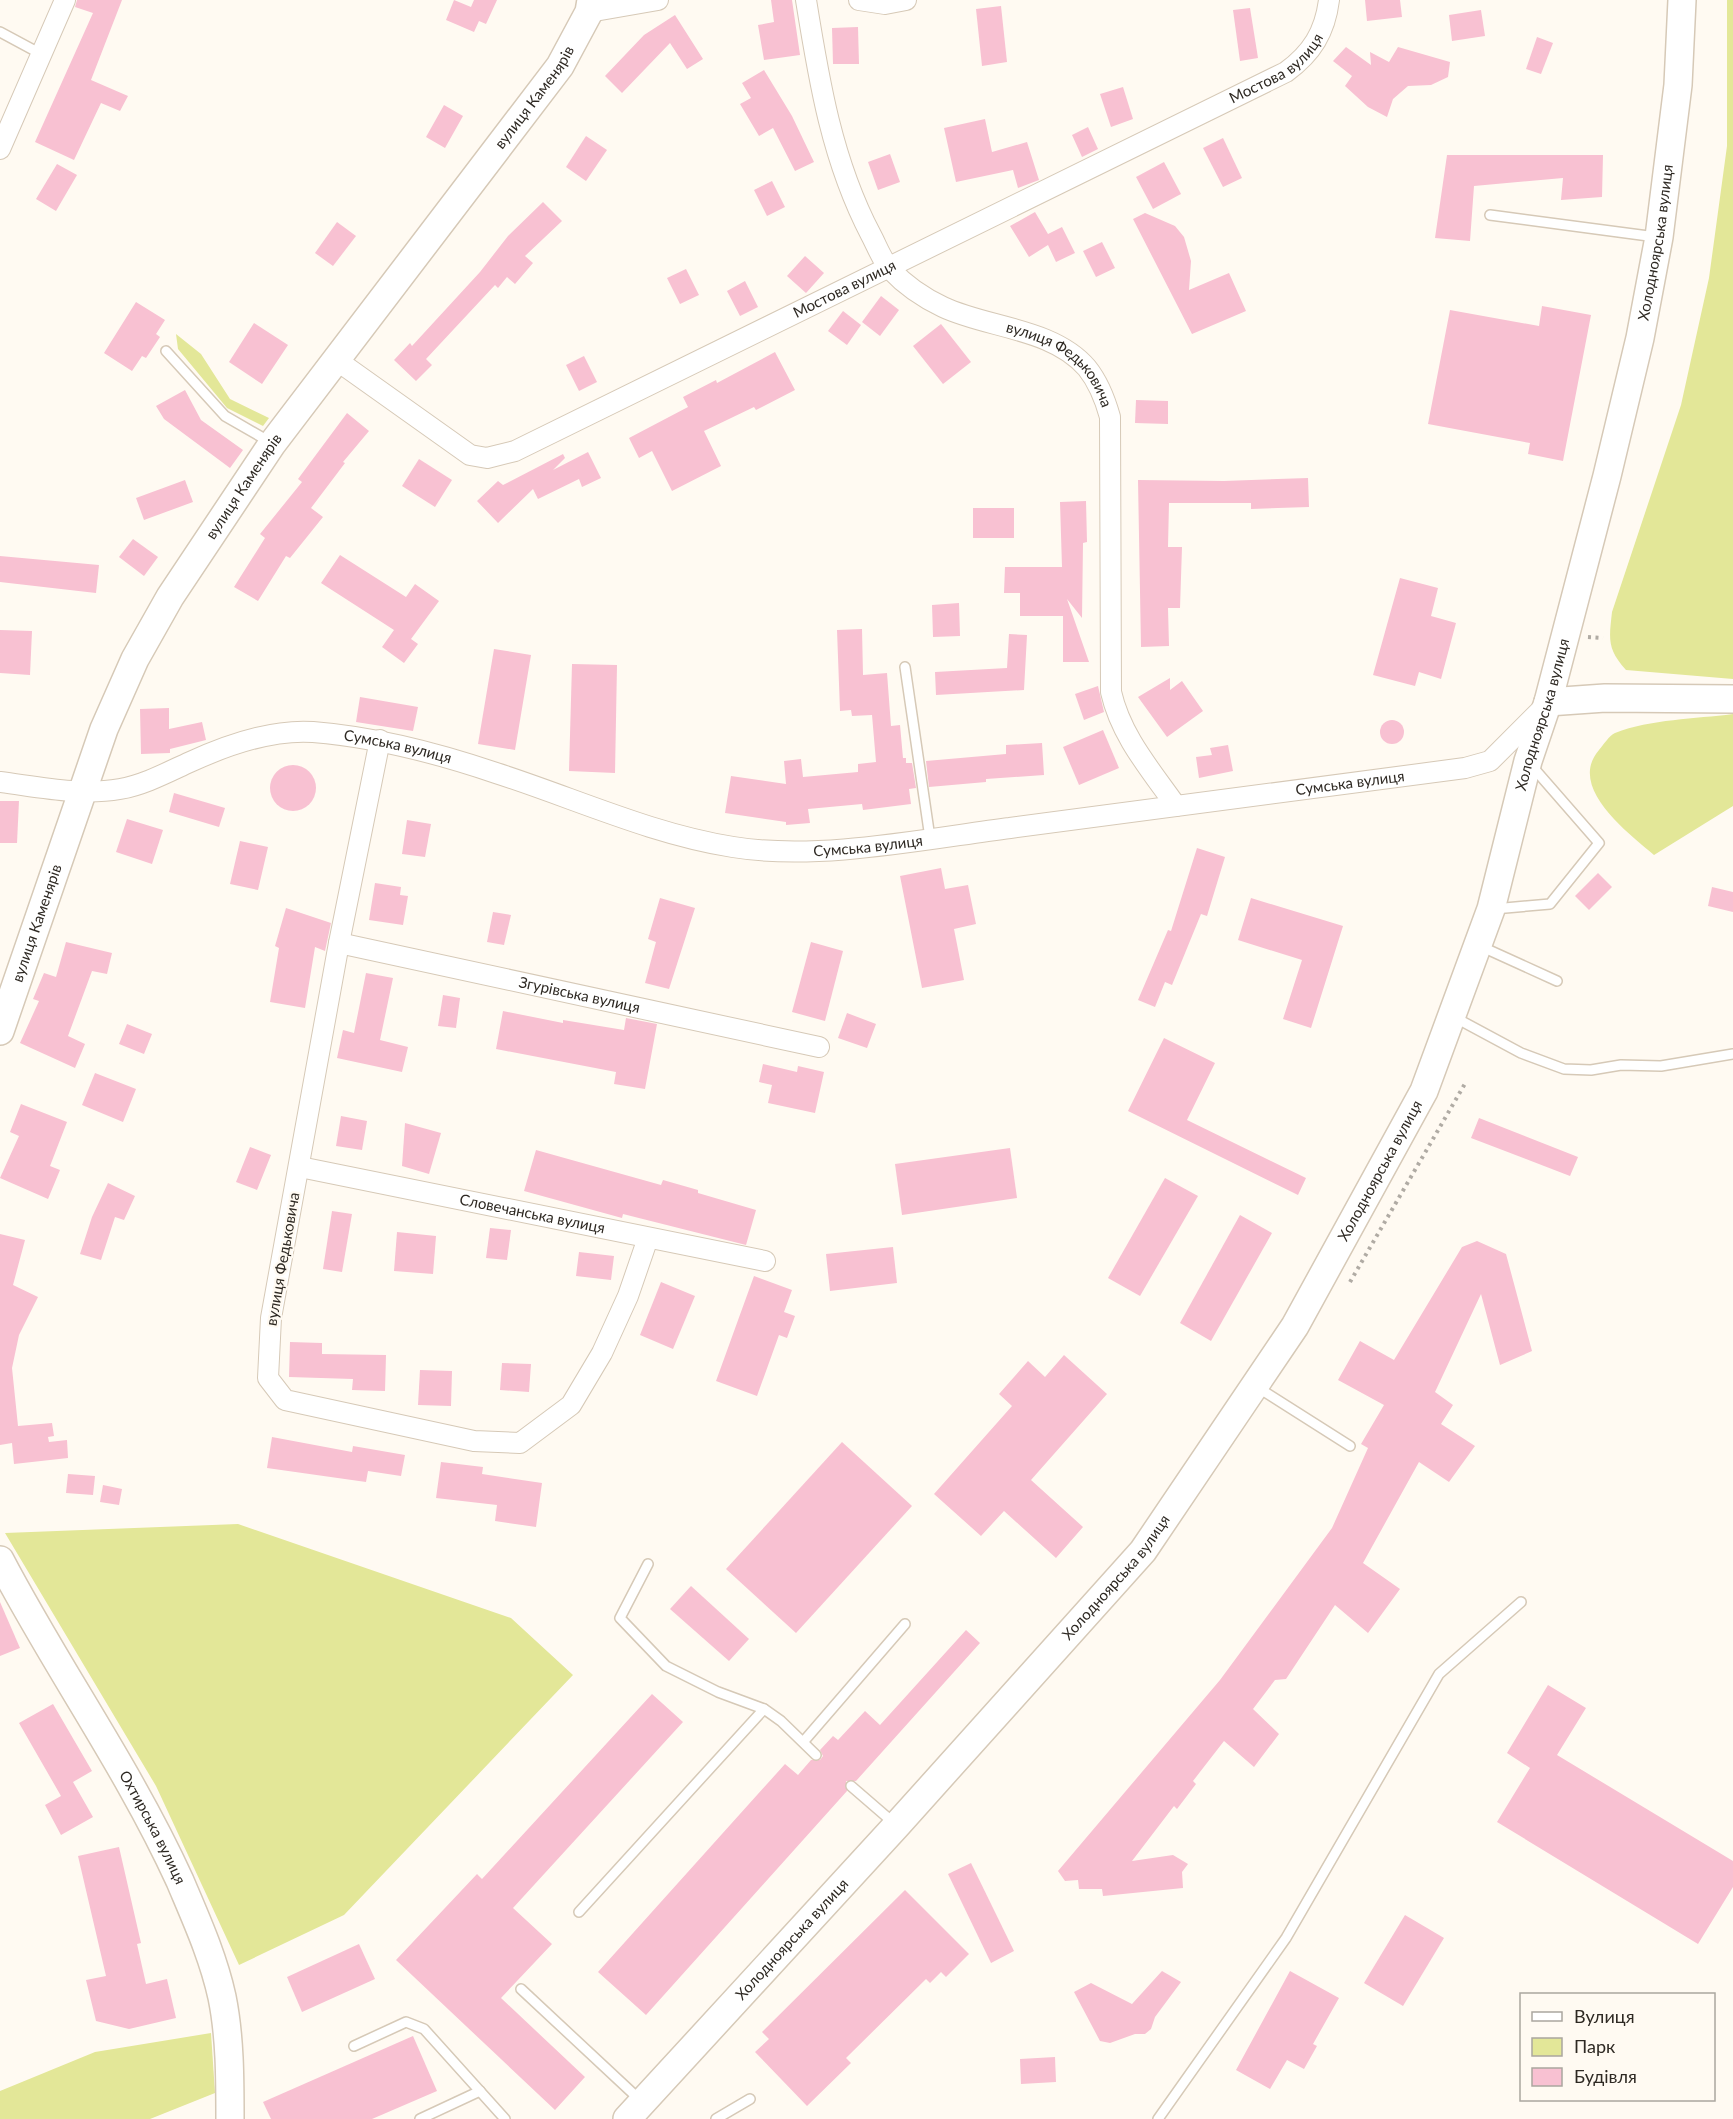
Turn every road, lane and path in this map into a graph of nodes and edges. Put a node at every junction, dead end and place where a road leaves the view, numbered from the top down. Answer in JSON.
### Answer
{"nodes":[{"id":1,"x":65,"y":0,"type":"edge"},
{"id":2,"x":658,"y":0,"type":"edge"},
{"id":3,"x":806,"y":0,"type":"edge"},
{"id":4,"x":859,"y":0,"type":"edge"},
{"id":5,"x":906,"y":0,"type":"edge"},
{"id":6,"x":1329,"y":0,"type":"edge"},
{"id":7,"x":1682,"y":0,"type":"edge"},
{"id":8,"x":590,"y":6,"type":"edge"},
{"id":9,"x":0,"y":32,"type":"edge"},
{"id":10,"x":42,"y":54,"type":"junction"},
{"id":11,"x":0,"y":149,"type":"edge"},
{"id":12,"x":1490,"y":215,"type":"dead end"},
{"id":13,"x":1659,"y":237,"type":"junction"},
{"id":14,"x":889,"y":269,"type":"junction"},
{"id":15,"x":166,"y":351,"type":"dead end"},
{"id":16,"x":335,"y":359,"type":"junction"},
{"id":17,"x":272,"y":444,"type":"junction"},
{"id":18,"x":905,"y":667,"type":"dead end"},
{"id":19,"x":1733,"y":699,"type":"edge"},
{"id":20,"x":1548,"y":702,"type":"junction"},
{"id":21,"x":380,"y":740,"type":"junction"},
{"id":22,"x":1528,"y":761,"type":"junction"},
{"id":23,"x":0,"y":782,"type":"edge"},
{"id":24,"x":80,"y":792,"type":"junction"},
{"id":25,"x":1176,"y":806,"type":"junction"},
{"id":26,"x":930,"y":838,"type":"junction"},
{"id":27,"x":1491,"y":909,"type":"junction"},
{"id":28,"x":339,"y":943,"type":"junction"},
{"id":29,"x":1478,"y":945,"type":"junction"},
{"id":30,"x":1557,"y":981,"type":"dead end"},
{"id":31,"x":1452,"y":1016,"type":"junction"},
{"id":32,"x":0,"y":1031,"type":"edge"},
{"id":33,"x":819,"y":1047,"type":"dead end"},
{"id":34,"x":1733,"y":1054,"type":"edge"},
{"id":35,"x":1466,"y":1082,"type":"dead end"},
{"id":36,"x":300,"y":1167,"type":"junction"},
{"id":37,"x":648,"y":1238,"type":"junction"},
{"id":38,"x":765,"y":1261,"type":"dead end"},
{"id":39,"x":1346,"y":1288,"type":"dead end"},
{"id":40,"x":1257,"y":1387,"type":"junction"},
{"id":41,"x":1350,"y":1446,"type":"dead end"},
{"id":42,"x":0,"y":1560,"type":"edge"},
{"id":43,"x":648,"y":1564,"type":"dead end"},
{"id":44,"x":1521,"y":1602,"type":"dead end"},
{"id":45,"x":905,"y":1624,"type":"dead end"},
{"id":46,"x":764,"y":1709,"type":"junction"},
{"id":47,"x":804,"y":1741,"type":"junction"},
{"id":48,"x":816,"y":1755,"type":"dead end"},
{"id":49,"x":851,"y":1786,"type":"dead end"},
{"id":50,"x":897,"y":1825,"type":"junction"},
{"id":51,"x":579,"y":1912,"type":"dead end"},
{"id":52,"x":521,"y":1989,"type":"dead end"},
{"id":53,"x":354,"y":2046,"type":"dead end"},
{"id":54,"x":480,"y":2091,"type":"junction"},
{"id":55,"x":750,"y":2099,"type":"dead end"},
{"id":56,"x":634,"y":2111,"type":"edge"},
{"id":57,"x":230,"y":2119,"type":"edge"},
{"id":58,"x":420,"y":2119,"type":"edge"},
{"id":59,"x":505,"y":2119,"type":"edge"},
{"id":60,"x":716,"y":2119,"type":"edge"},
{"id":61,"x":1158,"y":2119,"type":"edge"}],
"edges":[{"from":1,"to":10,"type":"street"},
{"from":2,"to":8,"type":"street"},
{"from":3,"to":14,"type":"street","name":"вулиця Федьковича"},
{"from":4,"to":5,"type":"street"},
{"from":6,"to":14,"type":"street","name":"Мостова вулиця"},
{"from":7,"to":13,"type":"main road","name":"Холодноярська вулиця"},
{"from":8,"to":16,"type":"main road","name":"вулиця Каменярів"},
{"from":9,"to":10,"type":"lane"},
{"from":10,"to":11,"type":"street"},
{"from":12,"to":13,"type":"lane"},
{"from":13,"to":20,"type":"main road","name":"Холодноярська вулиця"},
{"from":14,"to":16,"type":"street","name":"Мостова вулиця"},
{"from":14,"to":25,"type":"street","name":"вулиця Федьковича"},
{"from":15,"to":17,"type":"lane"},
{"from":16,"to":17,"type":"main road","name":"вулиця Каменярів"},
{"from":17,"to":24,"type":"main road","name":"вулиця Каменярів"},
{"from":18,"to":26,"type":"lane"},
{"from":19,"to":20,"type":"main road"},
{"from":20,"to":22,"type":"main road","name":"Холодноярська вулиця"},
{"from":20,"to":25,"type":"street","name":"Сумська вулиця"},
{"from":21,"to":24,"type":"street","name":"Сумська вулиця"},
{"from":21,"to":26,"type":"street","name":"Сумська вулиця"},
{"from":21,"to":28,"type":"street","name":"вулиця Федьковича"},
{"from":22,"to":27,"type":"main road","name":"Холодноярська вулиця"},
{"from":22,"to":27,"type":"lane"},
{"from":23,"to":24,"type":"street","name":"Сумська вулиця"},
{"from":24,"to":32,"type":"main road","name":"вулиця Каменярів"},
{"from":25,"to":26,"type":"street","name":"Сумська вулиця"},
{"from":27,"to":29,"type":"main road","name":"Холодноярська вулиця"},
{"from":28,"to":33,"type":"street","name":"Згурівська вулиця"},
{"from":28,"to":36,"type":"street","name":"вулиця Федьковича"},
{"from":29,"to":30,"type":"lane"},
{"from":29,"to":31,"type":"main road","name":"Холодноярська вулиця"},
{"from":31,"to":34,"type":"lane"},
{"from":31,"to":40,"type":"main road","name":"Холодноярська вулиця"},
{"from":35,"to":39,"type":"path"},
{"from":36,"to":37,"type":"street","name":"Словечанська вулиця"},
{"from":36,"to":37,"type":"street","name":"вулиця Федьковича"},
{"from":37,"to":38,"type":"street","name":"Словечанська вулиця"},
{"from":40,"to":41,"type":"lane"},
{"from":40,"to":50,"type":"main road","name":"Холодноярська вулиця"},
{"from":42,"to":57,"type":"main road","name":"Охтирська вулиця"},
{"from":43,"to":46,"type":"lane"},
{"from":44,"to":61,"type":"lane"},
{"from":45,"to":47,"type":"lane"},
{"from":46,"to":47,"type":"lane"},
{"from":46,"to":51,"type":"lane"},
{"from":47,"to":48,"type":"lane"},
{"from":49,"to":50,"type":"lane"},
{"from":50,"to":56,"type":"main road","name":"Холодноярська вулиця"},
{"from":52,"to":56,"type":"lane"},
{"from":53,"to":54,"type":"lane"},
{"from":54,"to":58,"type":"lane"},
{"from":54,"to":59,"type":"lane"},
{"from":55,"to":60,"type":"lane"}]}
